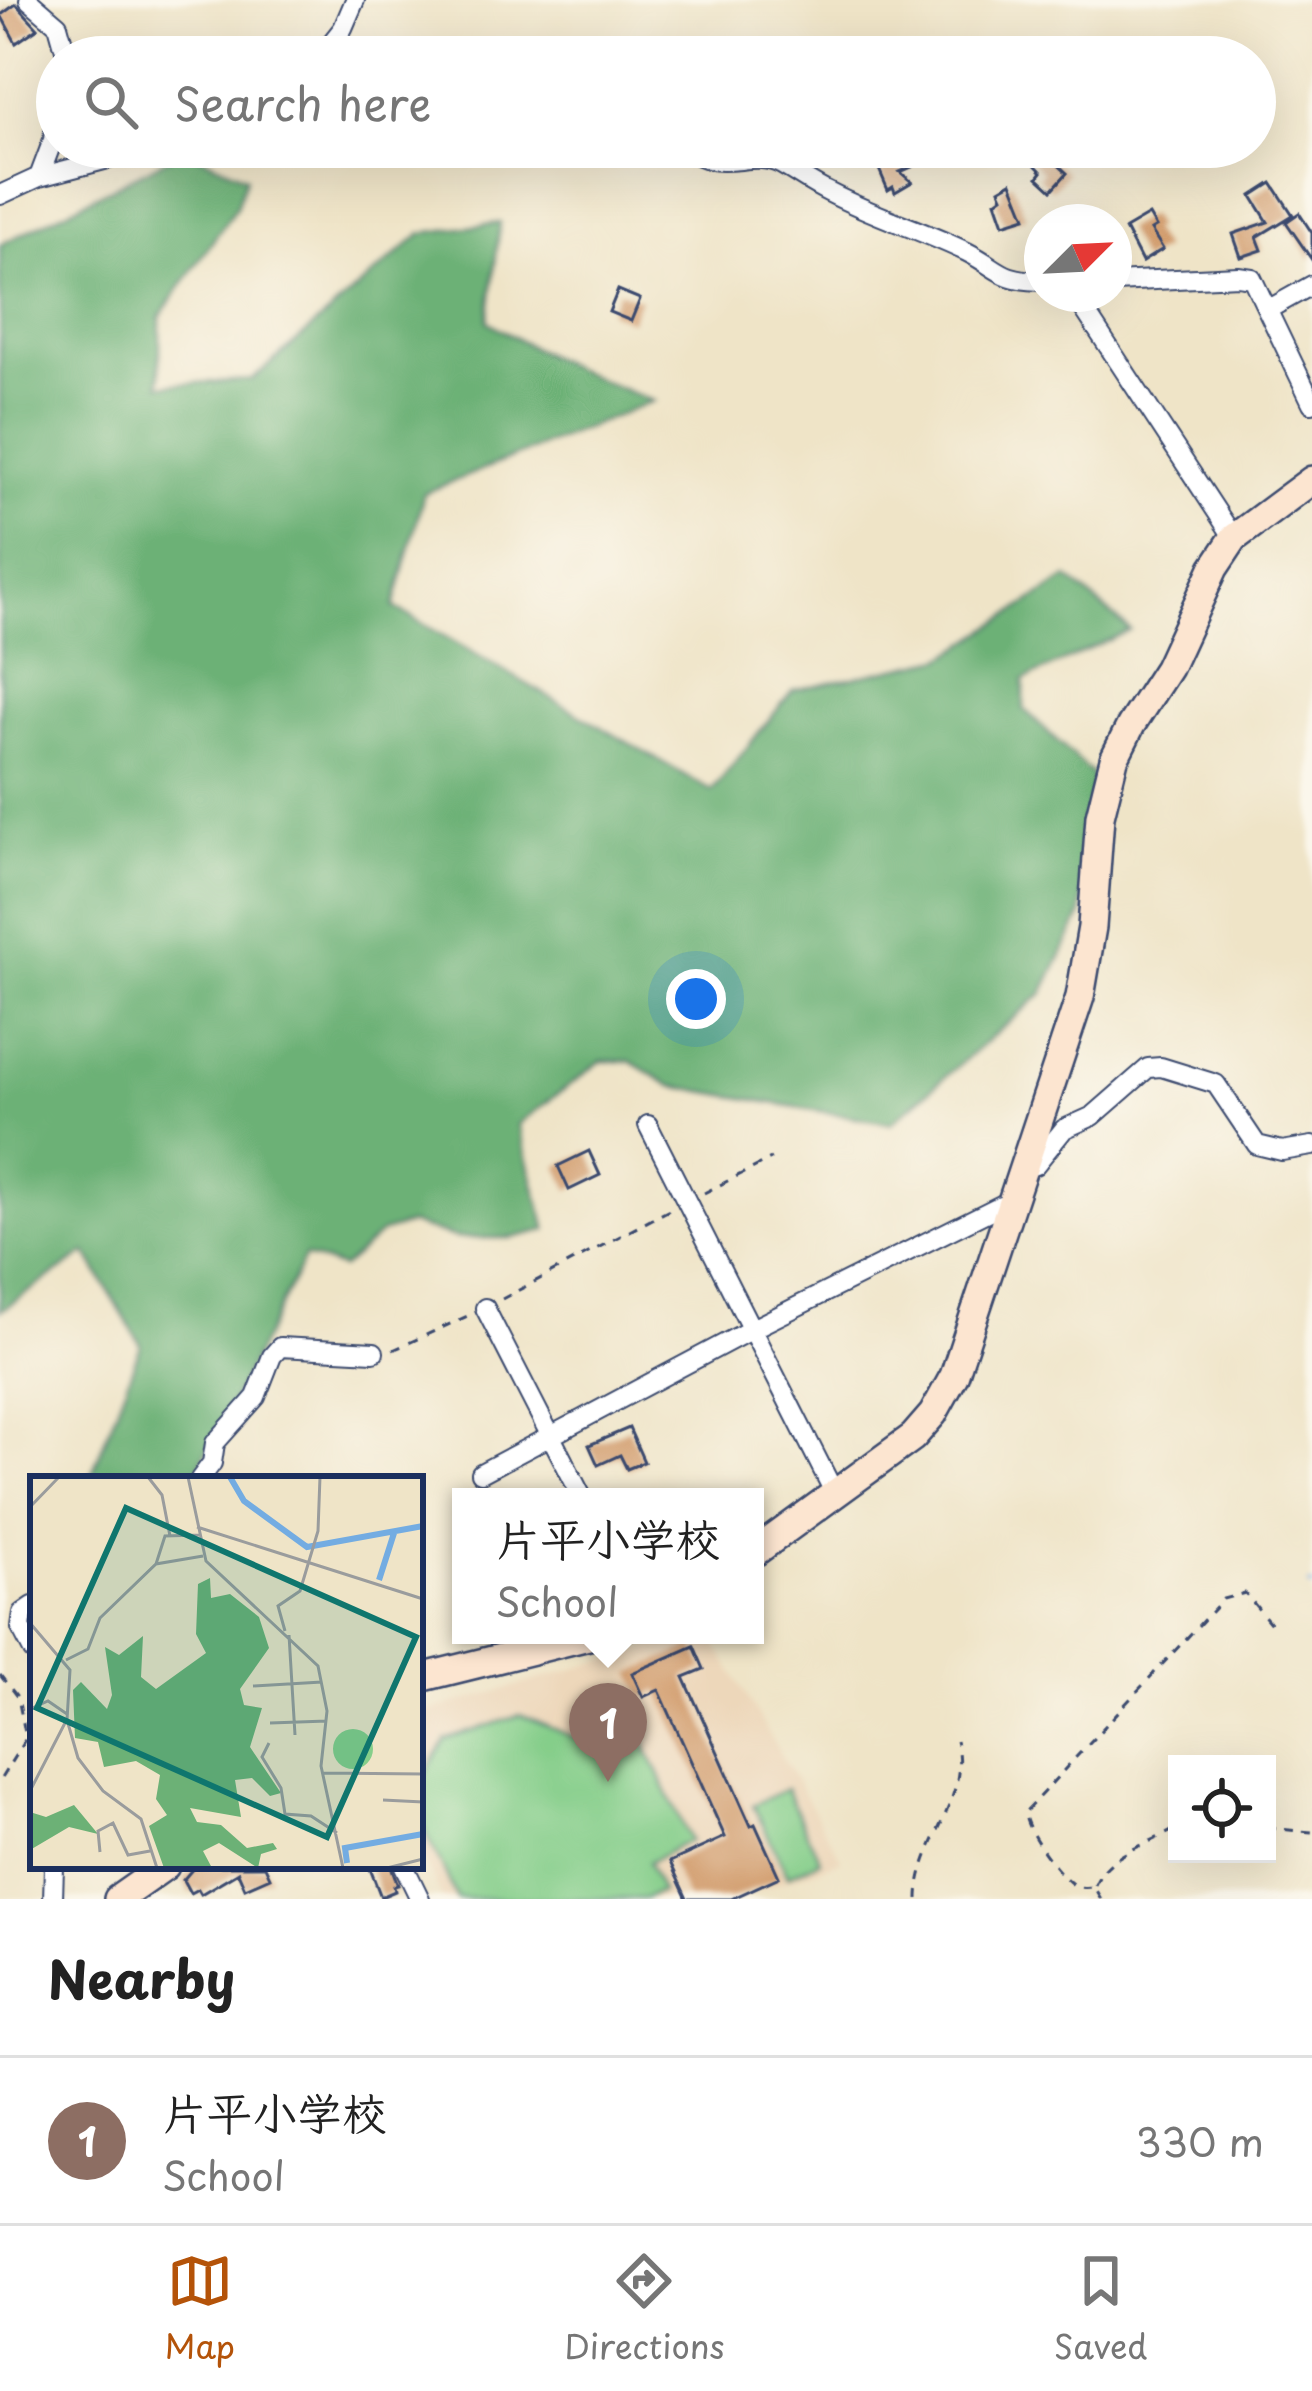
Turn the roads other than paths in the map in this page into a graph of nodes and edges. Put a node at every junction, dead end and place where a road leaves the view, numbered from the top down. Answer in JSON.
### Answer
{"nodes":[{"id":1,"x":29,"y":0,"type":"edge"},
{"id":2,"x":355,"y":0,"type":"edge"},
{"id":3,"x":61,"y":36,"type":"edge"},
{"id":4,"x":340,"y":36,"type":"edge"},
{"id":5,"x":43,"y":168,"type":"edge"},
{"id":6,"x":76,"y":168,"type":"edge"},
{"id":7,"x":788,"y":168,"type":"edge"},
{"id":8,"x":39,"y":178,"type":"junction"},
{"id":9,"x":2,"y":193,"type":"edge"},
{"id":10,"x":1024,"y":279,"type":"edge"},
{"id":11,"x":1132,"y":281,"type":"edge"},
{"id":12,"x":1312,"y":285,"type":"edge"},
{"id":13,"x":1269,"y":309,"type":"junction"},
{"id":14,"x":1089,"y":312,"type":"edge"},
{"id":15,"x":1312,"y":403,"type":"edge"},
{"id":16,"x":1312,"y":480,"type":"edge"},
{"id":17,"x":1234,"y":538,"type":"junction"},
{"id":18,"x":647,"y":1125,"type":"dead end"},
{"id":19,"x":1312,"y":1146,"type":"edge"},
{"id":20,"x":1024,"y":1169,"type":"junction"},
{"id":21,"x":1014,"y":1202,"type":"junction"},
{"id":22,"x":485,"y":1308,"type":"road end"},
{"id":23,"x":752,"y":1329,"type":"junction"},
{"id":24,"x":374,"y":1352,"type":"road end"},
{"id":25,"x":552,"y":1436,"type":"junction"},
{"id":26,"x":482,"y":1473,"type":"dead end"},
{"id":27,"x":202,"y":1476,"type":"edge"},
{"id":28,"x":578,"y":1488,"type":"edge"},
{"id":29,"x":836,"y":1496,"type":"junction"},
{"id":30,"x":764,"y":1546,"type":"edge"},
{"id":31,"x":30,"y":1608,"type":"edge"},
{"id":32,"x":557,"y":1644,"type":"edge"},
{"id":33,"x":30,"y":1645,"type":"edge"},
{"id":34,"x":423,"y":1677,"type":"edge"},
{"id":35,"x":54,"y":1869,"type":"edge"},
{"id":36,"x":161,"y":1869,"type":"edge"},
{"id":37,"x":405,"y":1869,"type":"edge"},
{"id":38,"x":53,"y":1899,"type":"edge"},
{"id":39,"x":118,"y":1899,"type":"edge"},
{"id":40,"x":420,"y":1899,"type":"edge"}],
"edges":[{"from":1,"to":3,"type":"street"},
{"from":2,"to":4,"type":"street"},
{"from":5,"to":8,"type":"street"},
{"from":6,"to":8,"type":"street"},
{"from":7,"to":10,"type":"street"},
{"from":8,"to":9,"type":"street"},
{"from":11,"to":13,"type":"street"},
{"from":12,"to":13,"type":"street"},
{"from":13,"to":15,"type":"street"},
{"from":14,"to":17,"type":"street"},
{"from":16,"to":17,"type":"street"},
{"from":17,"to":20,"type":"street"},
{"from":18,"to":23,"type":"street"},
{"from":19,"to":20,"type":"street"},
{"from":20,"to":21,"type":"street"},
{"from":21,"to":23,"type":"street"},
{"from":21,"to":29,"type":"street"},
{"from":22,"to":25,"type":"street"},
{"from":23,"to":25,"type":"street"},
{"from":23,"to":29,"type":"street"},
{"from":24,"to":27,"type":"street"},
{"from":25,"to":26,"type":"street"},
{"from":25,"to":28,"type":"street"},
{"from":29,"to":30,"type":"street"},
{"from":31,"to":33,"type":"street"},
{"from":32,"to":34,"type":"street"},
{"from":35,"to":38,"type":"street"},
{"from":36,"to":39,"type":"street"},
{"from":37,"to":40,"type":"street"}]}
